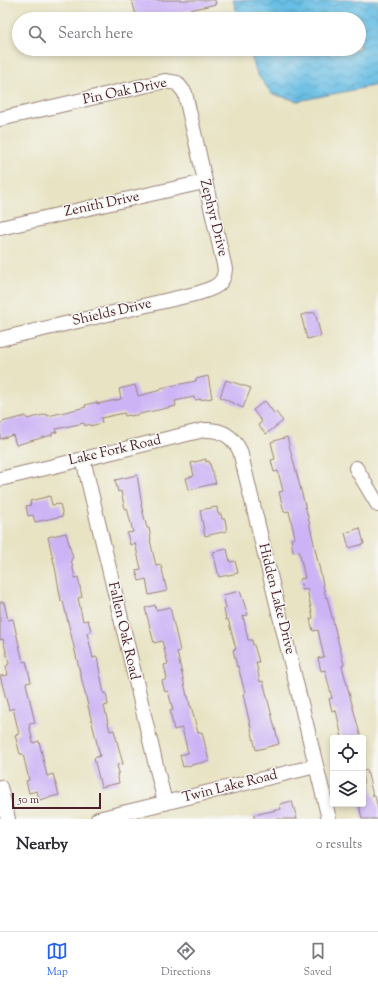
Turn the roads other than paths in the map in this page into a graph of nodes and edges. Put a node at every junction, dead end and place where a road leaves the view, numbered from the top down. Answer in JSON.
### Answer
{"nodes":[{"id":1,"x":0,"y":119,"type":"edge"},
{"id":2,"x":198,"y":154,"type":"joint"},
{"id":3,"x":204,"y":182,"type":"junction"},
{"id":4,"x":0,"y":228,"type":"edge"},
{"id":5,"x":222,"y":282,"type":"joint"},
{"id":6,"x":0,"y":339,"type":"edge"},
{"id":7,"x":229,"y":436,"type":"joint"},
{"id":8,"x":82,"y":459,"type":"junction"},
{"id":9,"x":356,"y":468,"type":"dead end"},
{"id":10,"x":0,"y":479,"type":"edge"},
{"id":11,"x":378,"y":505,"type":"edge"},
{"id":12,"x":316,"y":766,"type":"junction"},
{"id":13,"x":0,"y":788,"type":"edge"},
{"id":14,"x":165,"y":803,"type":"junction"},
{"id":15,"x":8,"y":819,"type":"edge"},
{"id":16,"x":98,"y":819,"type":"edge"},
{"id":17,"x":329,"y":819,"type":"edge"}],
"edges":[{"from":1,"to":2,"type":"street","name":"Pin Oak Drive"},
{"from":2,"to":3,"type":"street","name":"Zephyr Drive"},
{"from":3,"to":4,"type":"street","name":"Zenith Drive"},
{"from":3,"to":5,"type":"street","name":"Zephyr Drive"},
{"from":5,"to":6,"type":"street","name":"Shields Drive"},
{"from":7,"to":8,"type":"street","name":"Lake Fork Road"},
{"from":7,"to":12,"type":"street","name":"Hidden Lake Drive"},
{"from":8,"to":10,"type":"street","name":"Lake Fork Road"},
{"from":8,"to":14,"type":"street","name":"Fallen Oak Road"},
{"from":9,"to":11,"type":"street"},
{"from":12,"to":14,"type":"street","name":"Twin Lake Road"},
{"from":12,"to":17,"type":"street","name":"Hidden Lake Drive"},
{"from":13,"to":15,"type":"street"},
{"from":14,"to":16,"type":"street","name":"Twin Lake Road"}]}
